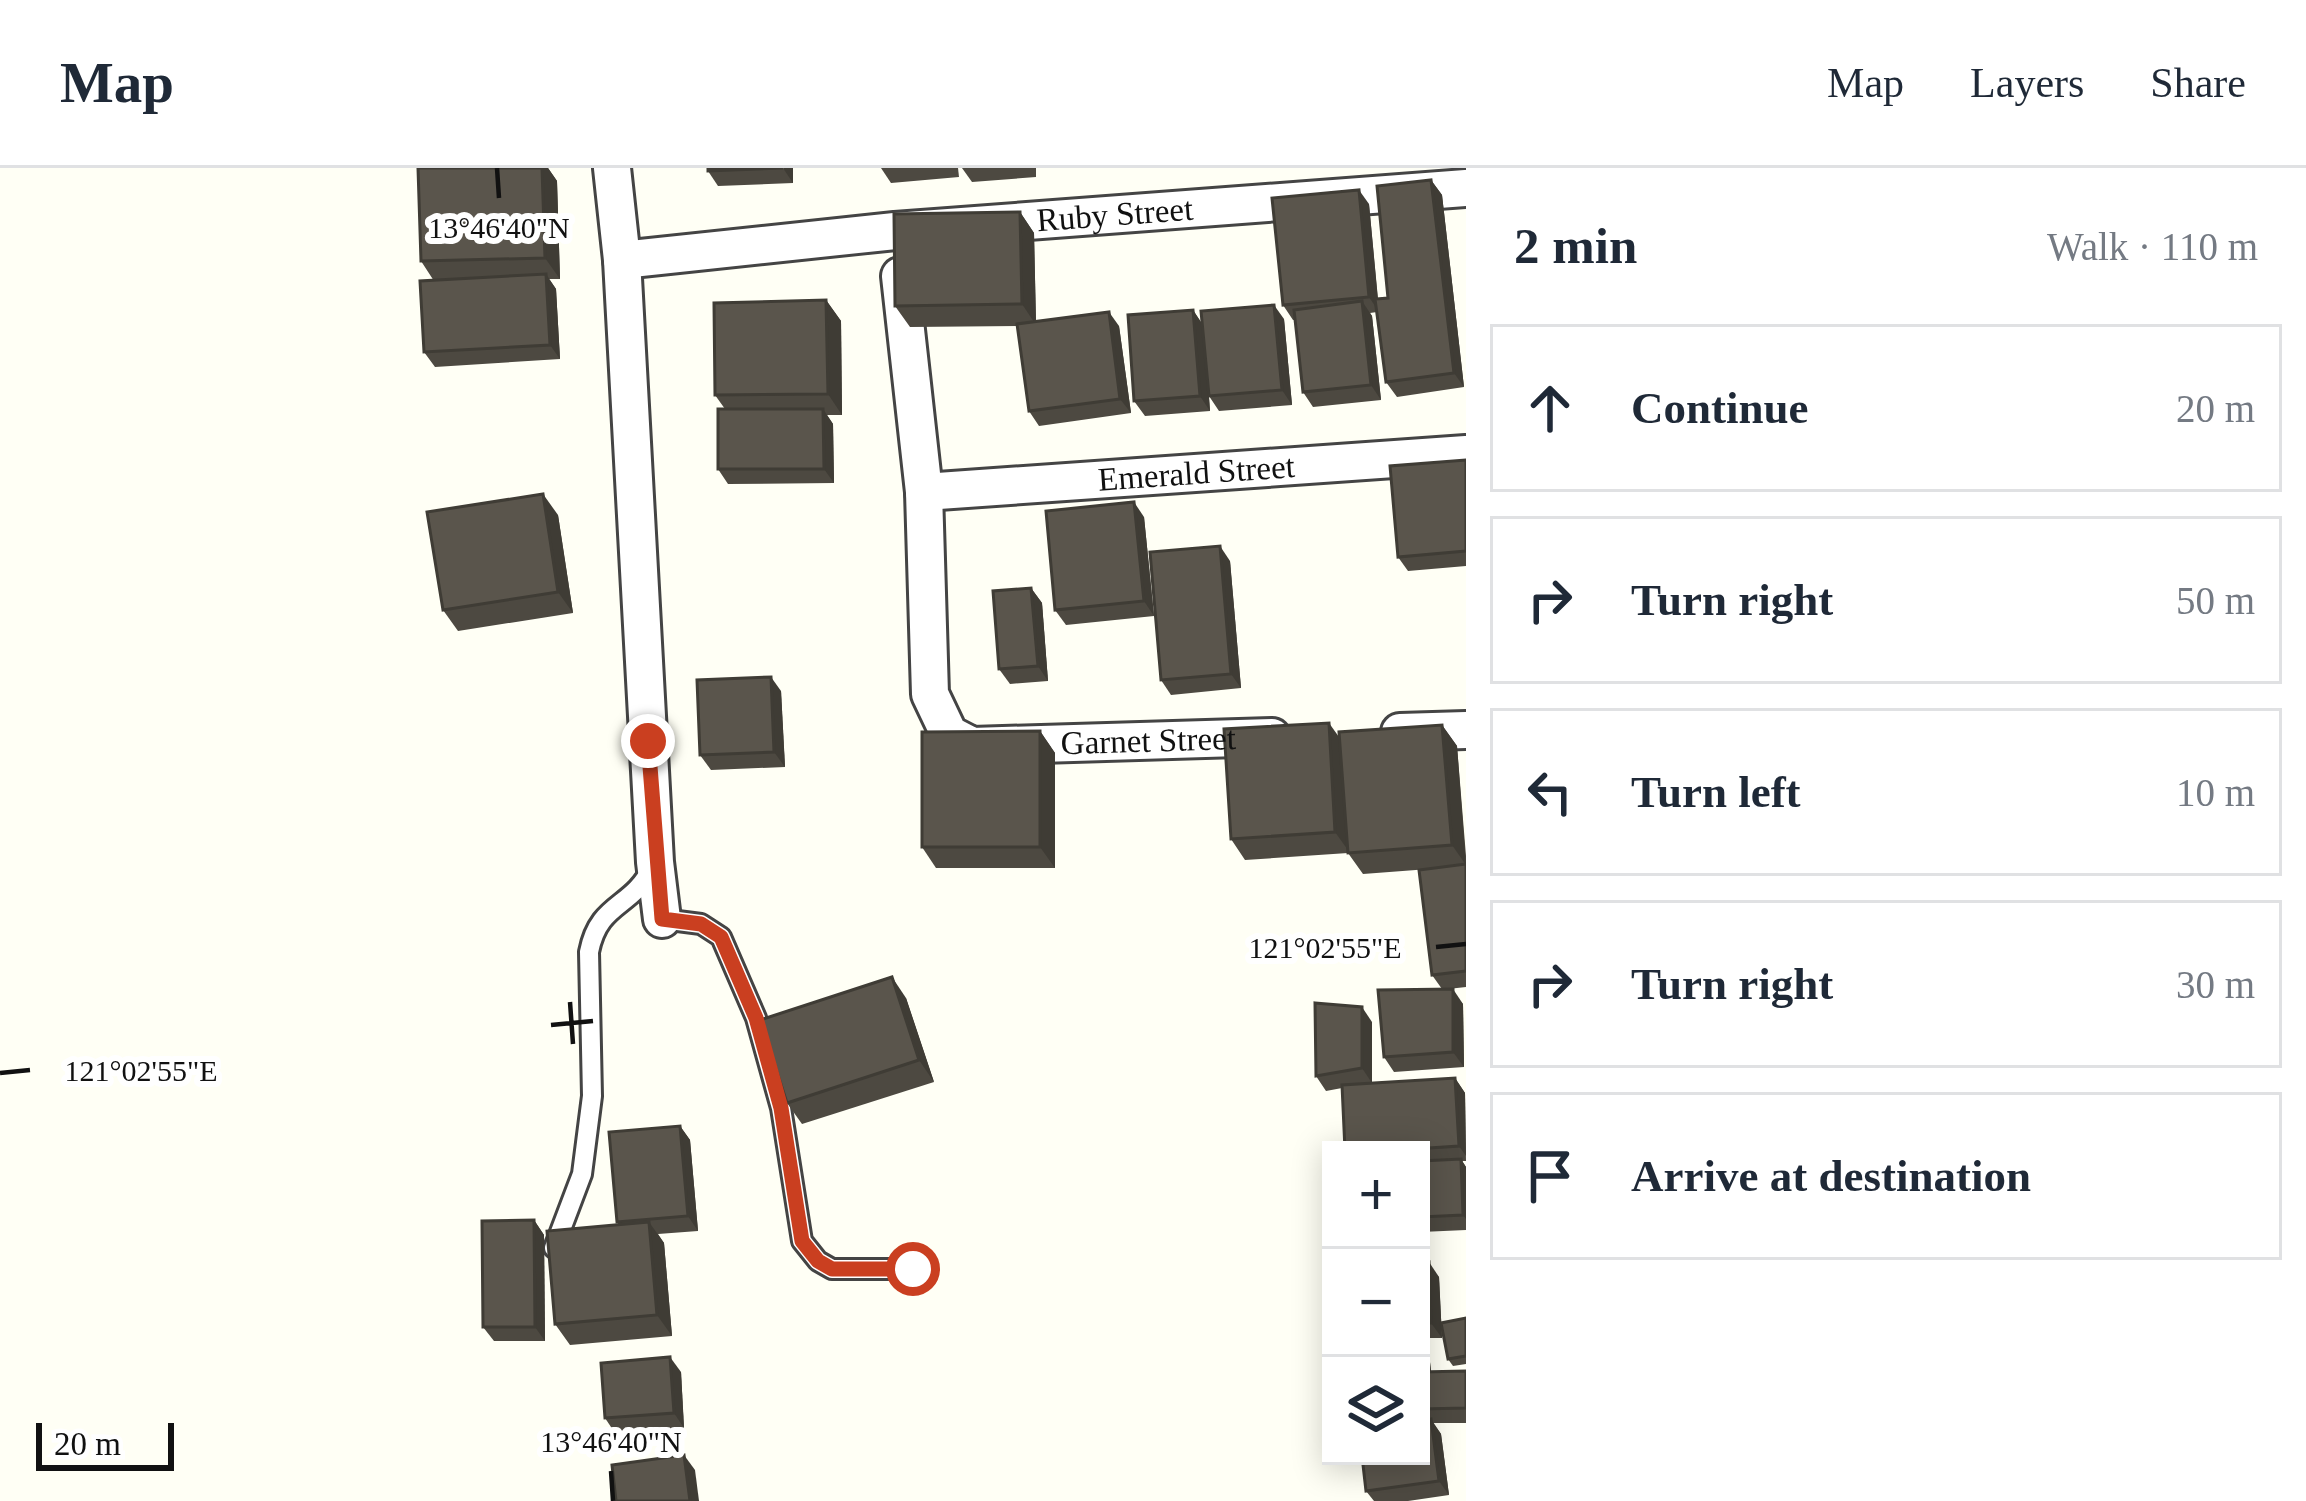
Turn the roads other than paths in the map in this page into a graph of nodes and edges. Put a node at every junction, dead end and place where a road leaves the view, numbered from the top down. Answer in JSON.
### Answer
{"nodes":[{"id":1,"x":612,"y":168,"type":"edge"},
{"id":2,"x":1466,"y":188,"type":"edge"},
{"id":3,"x":895,"y":231,"type":"junction"},
{"id":4,"x":622,"y":260,"type":"junction"},
{"id":5,"x":1466,"y":454,"type":"edge"},
{"id":6,"x":924,"y":492,"type":"junction"},
{"id":7,"x":1466,"y":730,"type":"edge"},
{"id":8,"x":1372,"y":734,"type":"edge"},
{"id":9,"x":1301,"y":736,"type":"edge"},
{"id":10,"x":655,"y":862,"type":"junction"},
{"id":11,"x":662,"y":919,"type":"joint"},
{"id":12,"x":554,"y":1248,"type":"edge"},
{"id":13,"x":913,"y":1269,"type":"dead end"}],
"edges":[{"from":1,"to":4,"type":"street"},
{"from":2,"to":3,"type":"street","name":"Ruby Street"},
{"from":3,"to":4,"type":"street","name":"Ruby Street"},
{"from":3,"to":6,"type":"street"},
{"from":4,"to":10,"type":"street"},
{"from":5,"to":6,"type":"street","name":"Emerald Street"},
{"from":6,"to":9,"type":"street","name":"Garnet Street"},
{"from":7,"to":8,"type":"street"},
{"from":10,"to":11,"type":"street"},
{"from":10,"to":12,"type":"lane"},
{"from":11,"to":13,"type":"lane"}]}
